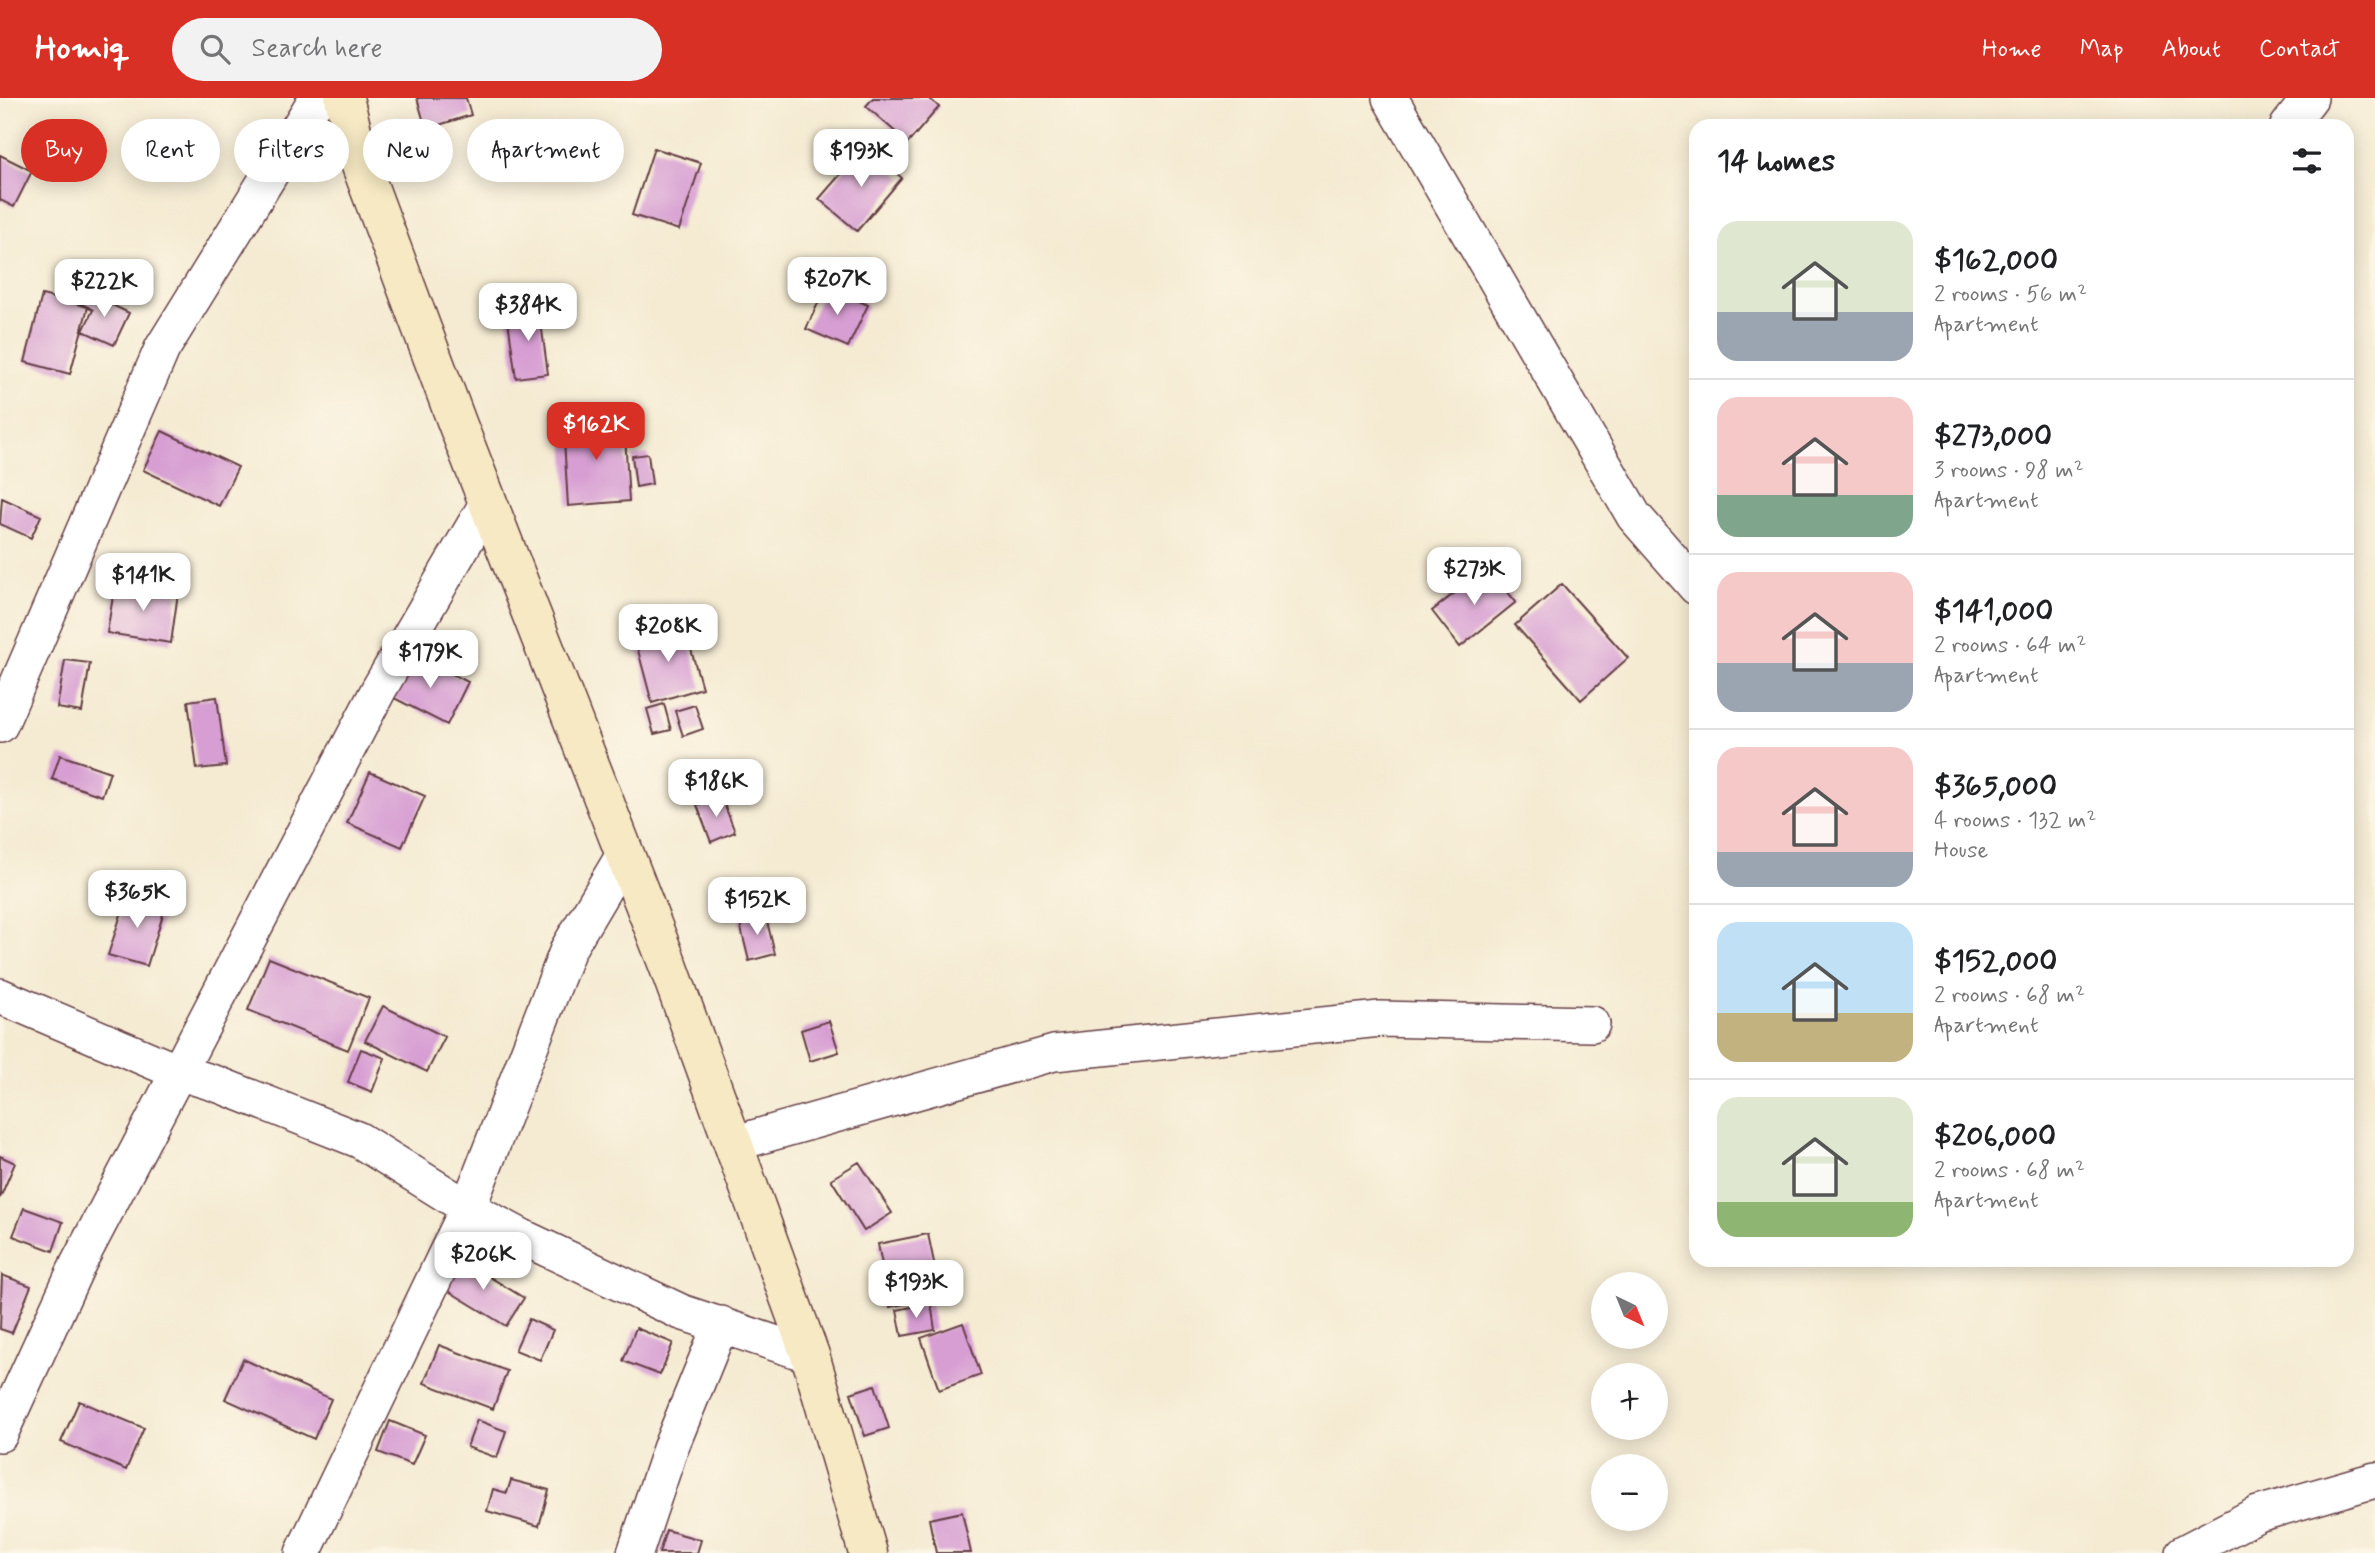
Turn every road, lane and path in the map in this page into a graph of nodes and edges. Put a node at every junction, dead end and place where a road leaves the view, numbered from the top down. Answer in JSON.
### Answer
{"nodes":[{"id":1,"x":317,"y":98,"type":"edge"},
{"id":2,"x":344,"y":98,"type":"edge"},
{"id":3,"x":1390,"y":98,"type":"edge"},
{"id":4,"x":2310,"y":98,"type":"edge"},
{"id":5,"x":2294,"y":119,"type":"edge"},
{"id":6,"x":488,"y":502,"type":"junction"},
{"id":7,"x":1689,"y":579,"type":"edge"},
{"id":8,"x":0,"y":725,"type":"edge"},
{"id":9,"x":625,"y":853,"type":"junction"},
{"id":10,"x":0,"y":996,"type":"edge"},
{"id":11,"x":1592,"y":1024,"type":"dead end"},
{"id":12,"x":178,"y":1072,"type":"junction"},
{"id":13,"x":732,"y":1144,"type":"junction"},
{"id":14,"x":468,"y":1208,"type":"junction"},
{"id":15,"x":721,"y":1324,"type":"junction"},
{"id":16,"x":810,"y":1355,"type":"junction"},
{"id":17,"x":0,"y":1434,"type":"edge"},
{"id":18,"x":2375,"y":1480,"type":"edge"},
{"id":19,"x":303,"y":1553,"type":"edge"},
{"id":20,"x":635,"y":1553,"type":"edge"},
{"id":21,"x":868,"y":1553,"type":"edge"},
{"id":22,"x":2183,"y":1553,"type":"edge"}],
"edges":[{"from":1,"to":8,"type":"street"},
{"from":2,"to":6,"type":"street"},
{"from":3,"to":7,"type":"street"},
{"from":4,"to":5,"type":"street"},
{"from":6,"to":9,"type":"street"},
{"from":6,"to":12,"type":"street"},
{"from":9,"to":13,"type":"street"},
{"from":9,"to":14,"type":"street"},
{"from":10,"to":12,"type":"street"},
{"from":11,"to":13,"type":"street"},
{"from":12,"to":14,"type":"street"},
{"from":12,"to":17,"type":"street"},
{"from":13,"to":16,"type":"street"},
{"from":14,"to":15,"type":"street"},
{"from":14,"to":19,"type":"street"},
{"from":15,"to":16,"type":"street"},
{"from":15,"to":20,"type":"street"},
{"from":16,"to":21,"type":"street"},
{"from":18,"to":22,"type":"street"}]}
